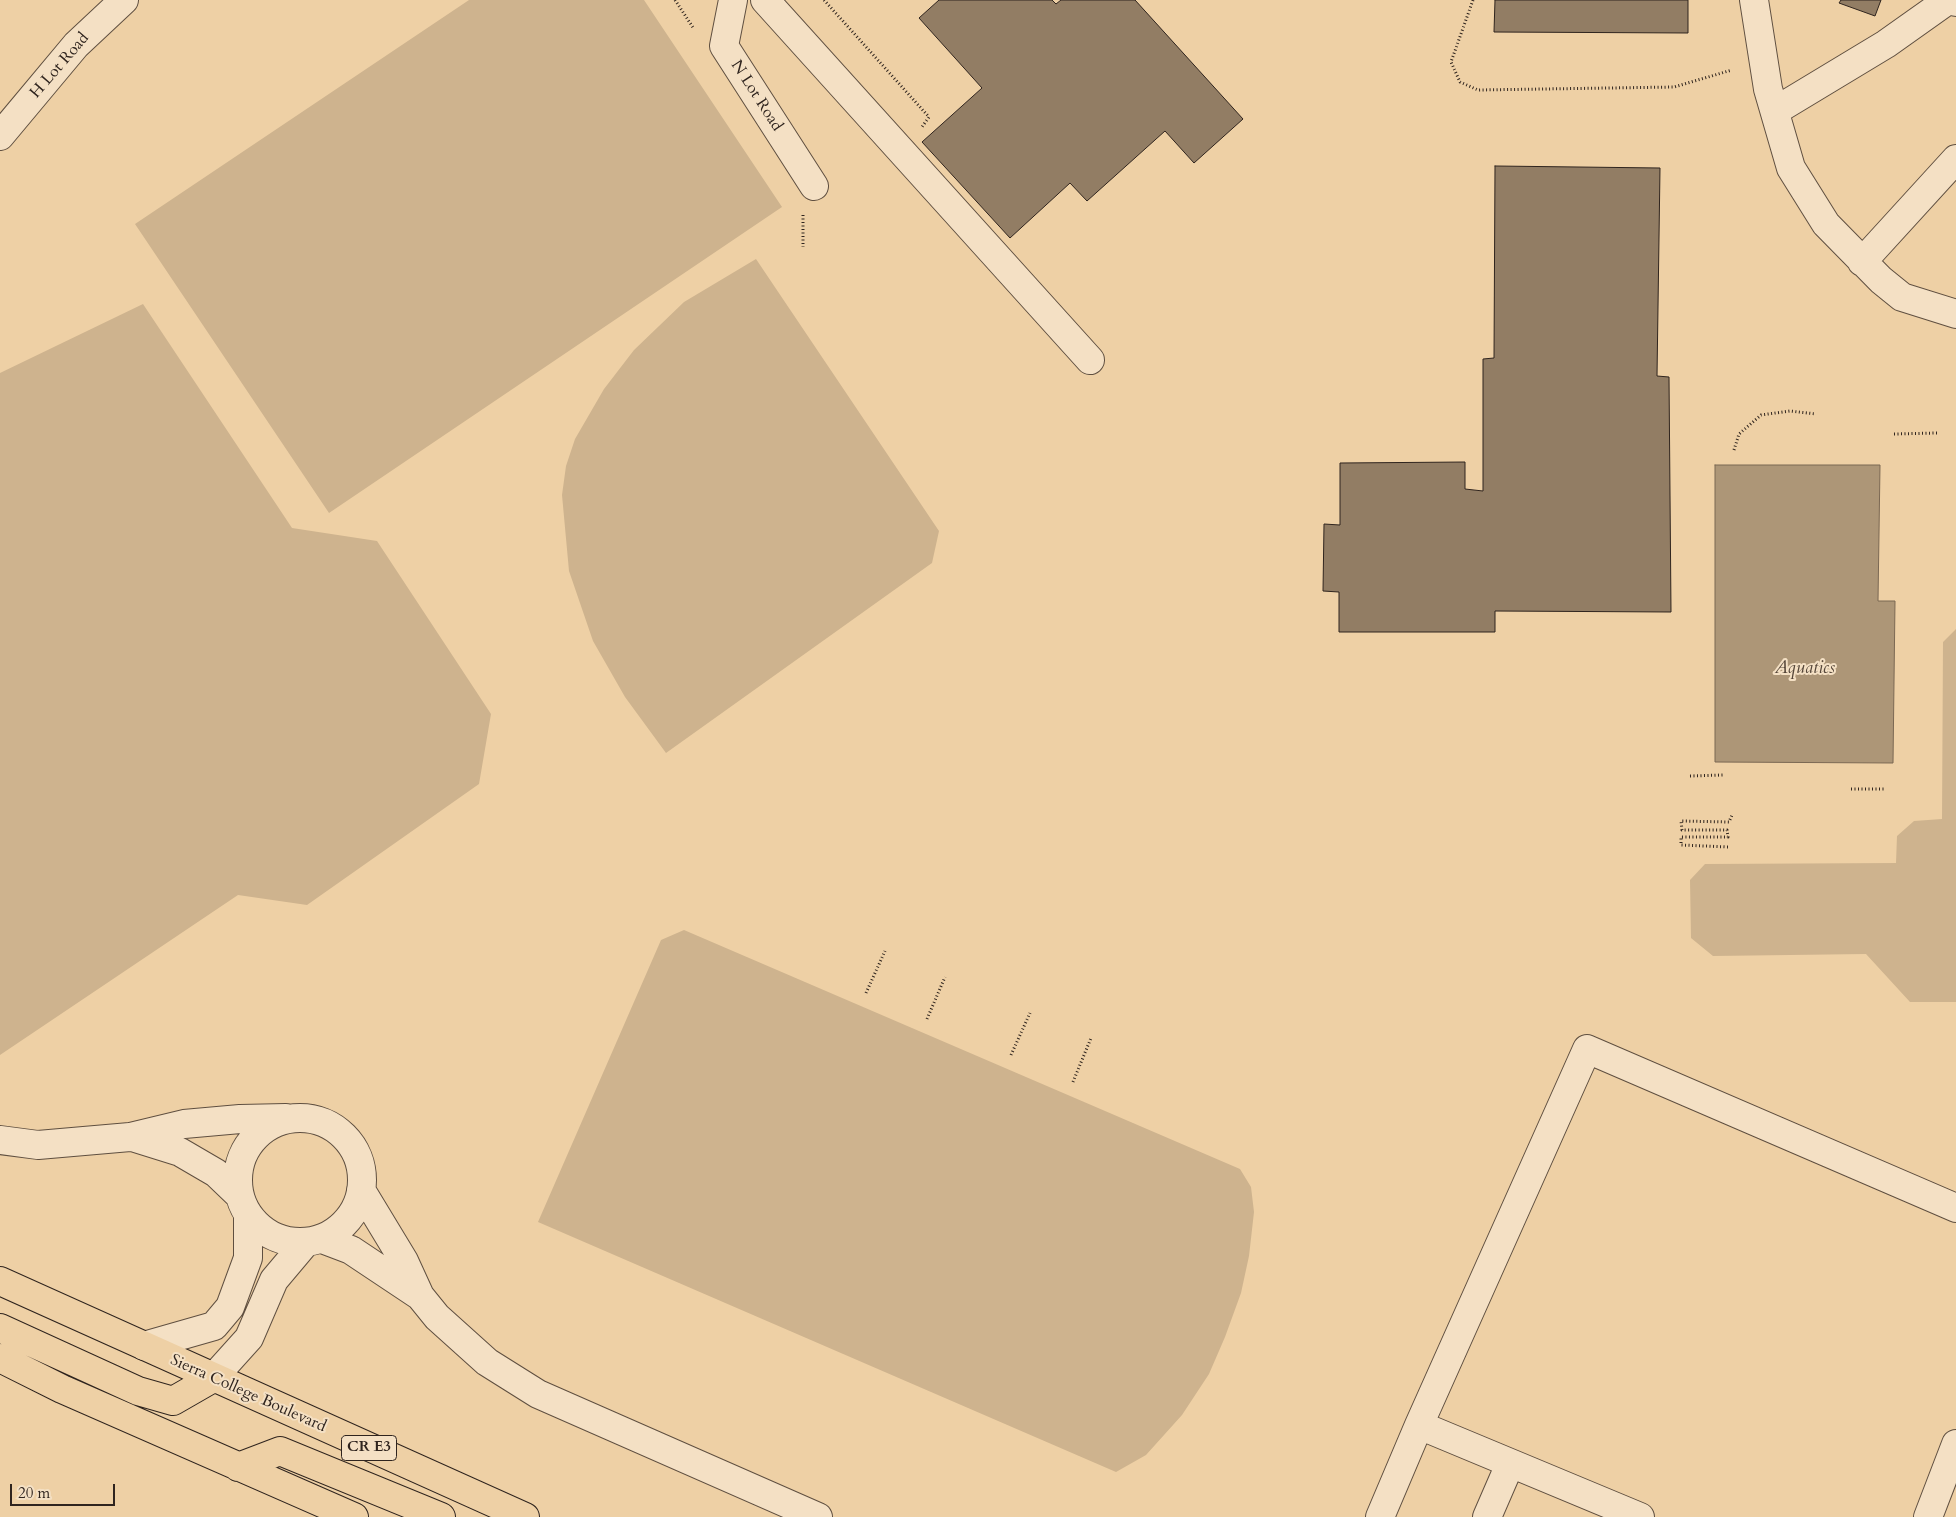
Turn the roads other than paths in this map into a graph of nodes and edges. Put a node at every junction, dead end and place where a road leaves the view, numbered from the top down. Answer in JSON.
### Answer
{"nodes":[{"id":1,"x":124,"y":0,"type":"edge"},
{"id":2,"x":733,"y":0,"type":"edge"},
{"id":3,"x":765,"y":0,"type":"edge"},
{"id":4,"x":1754,"y":0,"type":"edge"},
{"id":5,"x":1956,"y":2,"type":"edge"},
{"id":6,"x":1775,"y":110,"type":"junction"},
{"id":7,"x":0,"y":136,"type":"edge"},
{"id":8,"x":1956,"y":159,"type":"edge"},
{"id":9,"x":814,"y":186,"type":"dead end"},
{"id":10,"x":1862,"y":262,"type":"junction"},
{"id":11,"x":1956,"y":314,"type":"edge"},
{"id":12,"x":1090,"y":360,"type":"dead end"},
{"id":13,"x":302,"y":1118,"type":"junction"},
{"id":14,"x":130,"y":1136,"type":"junction"},
{"id":15,"x":0,"y":1140,"type":"edge"},
{"id":16,"x":361,"y":1190,"type":"junction"},
{"id":17,"x":244,"y":1206,"type":"junction"},
{"id":18,"x":1956,"y":1208,"type":"edge"},
{"id":19,"x":314,"y":1240,"type":"junction"},
{"id":20,"x":0,"y":1281,"type":"edge"},
{"id":21,"x":420,"y":1296,"type":"junction"},
{"id":22,"x":0,"y":1328,"type":"edge"},
{"id":23,"x":144,"y":1346,"type":"junction"},
{"id":24,"x":0,"y":1358,"type":"edge"},
{"id":25,"x":213,"y":1378,"type":"junction"},
{"id":26,"x":1419,"y":1425,"type":"junction"},
{"id":27,"x":1956,"y":1444,"type":"edge"},
{"id":28,"x":1510,"y":1464,"type":"junction"},
{"id":29,"x":238,"y":1466,"type":"junction"},
{"id":30,"x":354,"y":1517,"type":"edge"},
{"id":31,"x":441,"y":1517,"type":"edge"},
{"id":32,"x":525,"y":1517,"type":"edge"},
{"id":33,"x":818,"y":1517,"type":"edge"},
{"id":34,"x":1380,"y":1517,"type":"edge"},
{"id":35,"x":1487,"y":1517,"type":"edge"},
{"id":36,"x":1640,"y":1517,"type":"edge"},
{"id":37,"x":1928,"y":1517,"type":"edge"}],
"edges":[{"from":1,"to":7,"type":"street","name":"H Lot Road"},
{"from":2,"to":9,"type":"street","name":"N Lot Road"},
{"from":3,"to":12,"type":"street"},
{"from":4,"to":6,"type":"street"},
{"from":5,"to":6,"type":"street"},
{"from":6,"to":10,"type":"street"},
{"from":8,"to":10,"type":"street"},
{"from":10,"to":11,"type":"street"},
{"from":13,"to":14,"type":"street"},
{"from":13,"to":16,"type":"street"},
{"from":13,"to":17,"type":"street"},
{"from":14,"to":15,"type":"street"},
{"from":14,"to":17,"type":"street"},
{"from":16,"to":19,"type":"street"},
{"from":16,"to":21,"type":"street"},
{"from":17,"to":19,"type":"street"},
{"from":17,"to":23,"type":"street"},
{"from":18,"to":26,"type":"street"},
{"from":19,"to":21,"type":"street"},
{"from":19,"to":25,"type":"street"},
{"from":20,"to":23,"type":"main road","name":"Sierra College Boulevard","number":"CR E3"},
{"from":21,"to":33,"type":"street"},
{"from":22,"to":25,"type":"main road"},
{"from":23,"to":25,"type":"main road","name":"Sierra College Boulevard","number":"CR E3"},
{"from":24,"to":29,"type":"main road"},
{"from":25,"to":32,"type":"main road","name":"Sierra College Boulevard","number":"CR E3"},
{"from":26,"to":28,"type":"street"},
{"from":26,"to":34,"type":"street"},
{"from":27,"to":37,"type":"street"},
{"from":28,"to":35,"type":"street"},
{"from":28,"to":36,"type":"street"},
{"from":29,"to":30,"type":"main road"},
{"from":29,"to":31,"type":"main road"}]}
